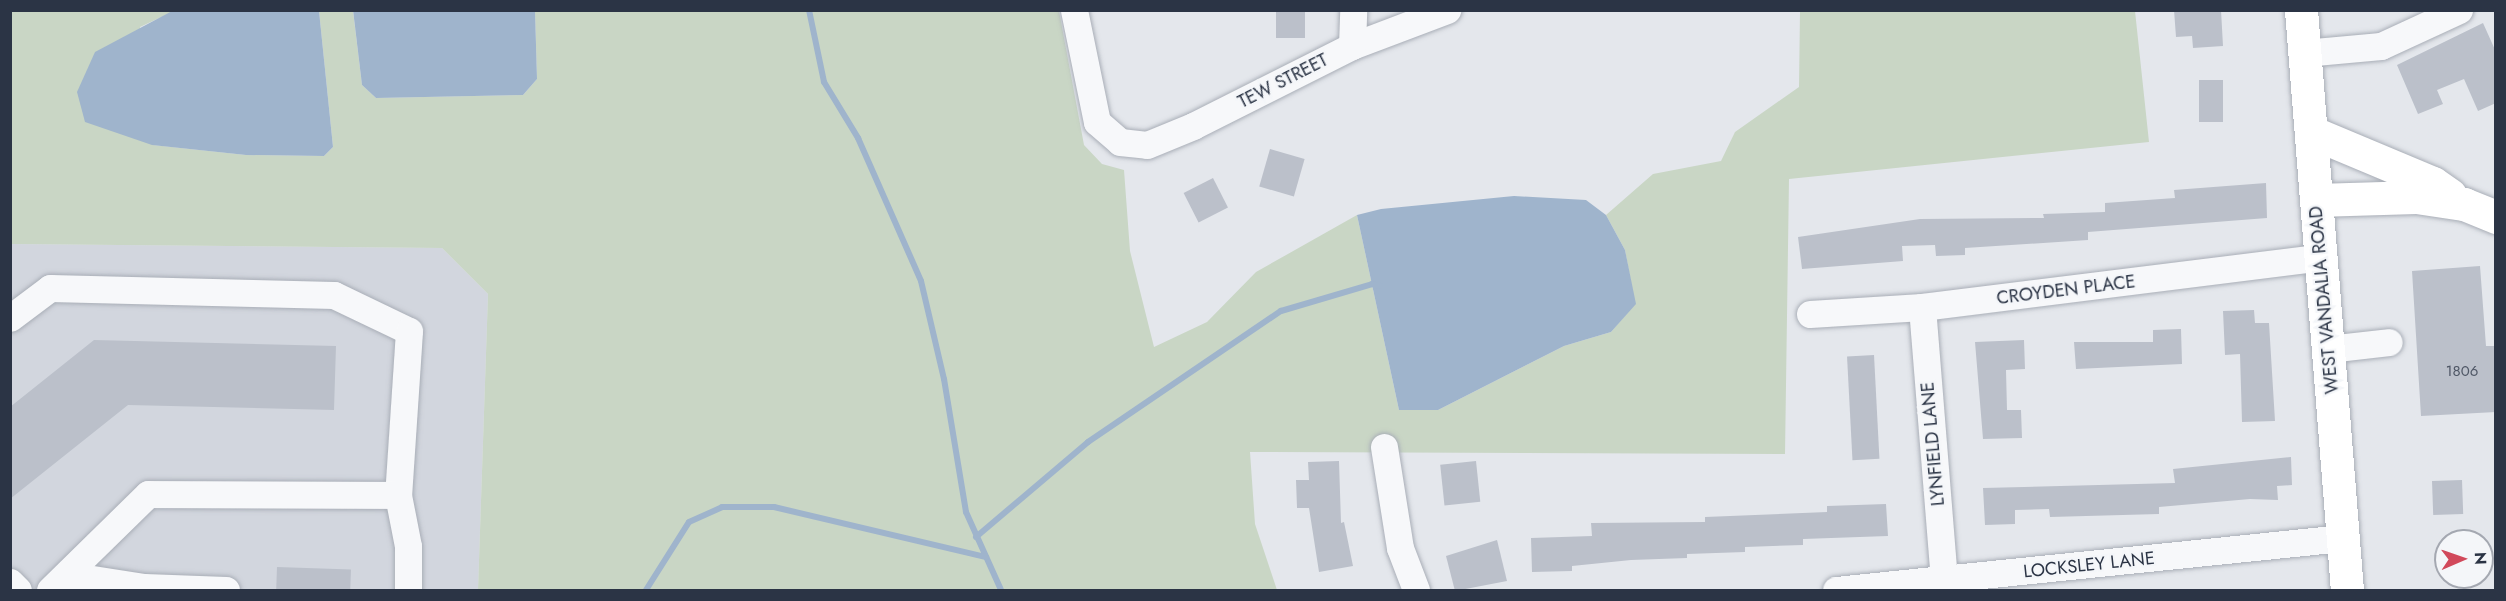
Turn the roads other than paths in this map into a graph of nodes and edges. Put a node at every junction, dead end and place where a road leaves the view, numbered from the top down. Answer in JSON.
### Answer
{"nodes":[{"id":1,"x":1074,"y":10,"type":"edge"},
{"id":2,"x":1353,"y":10,"type":"edge"},
{"id":3,"x":1447,"y":10,"type":"edge"},
{"id":4,"x":2301,"y":10,"type":"edge"},
{"id":5,"x":2458,"y":10,"type":"edge"},
{"id":6,"x":1352,"y":46,"type":"junction"},
{"id":7,"x":2304,"y":53,"type":"junction"},
{"id":8,"x":2311,"y":132,"type":"junction"},
{"id":9,"x":2316,"y":200,"type":"junction"},
{"id":10,"x":2464,"y":204,"type":"junction"},
{"id":11,"x":2496,"y":217,"type":"edge"},
{"id":12,"x":2321,"y":257,"type":"junction"},
{"id":13,"x":1922,"y":307,"type":"junction"},
{"id":14,"x":1810,"y":314,"type":"dead end"},
{"id":15,"x":10,"y":318,"type":"edge"},
{"id":16,"x":2389,"y":342,"type":"dead end"},
{"id":17,"x":2328,"y":349,"type":"junction"},
{"id":18,"x":1384,"y":447,"type":"dead end"},
{"id":19,"x":398,"y":495,"type":"junction"},
{"id":20,"x":2343,"y":538,"type":"junction"},
{"id":21,"x":1944,"y":580,"type":"junction"},
{"id":22,"x":10,"y":582,"type":"edge"},
{"id":23,"x":58,"y":583,"type":"edge"},
{"id":24,"x":18,"y":591,"type":"edge"},
{"id":25,"x":226,"y":591,"type":"edge"},
{"id":26,"x":408,"y":591,"type":"edge"},
{"id":27,"x":1416,"y":591,"type":"edge"},
{"id":28,"x":1836,"y":591,"type":"edge"},
{"id":29,"x":2347,"y":591,"type":"edge"}],
"edges":[{"from":1,"to":6,"type":"street","name":"TEW STREET"},
{"from":2,"to":6,"type":"street"},
{"from":3,"to":6,"type":"street","name":"TEW STREET"},
{"from":4,"to":7,"type":"main road","name":"WEST VANDALIA ROAD"},
{"from":5,"to":7,"type":"street"},
{"from":7,"to":8,"type":"main road","name":"WEST VANDALIA ROAD"},
{"from":8,"to":9,"type":"main road","name":"WEST VANDALIA ROAD"},
{"from":8,"to":10,"type":"main road"},
{"from":9,"to":10,"type":"main road"},
{"from":9,"to":12,"type":"main road","name":"WEST VANDALIA ROAD"},
{"from":10,"to":11,"type":"main road"},
{"from":12,"to":13,"type":"street","name":"CROYDEN PLACE"},
{"from":12,"to":17,"type":"main road","name":"WEST VANDALIA ROAD"},
{"from":13,"to":14,"type":"street","name":"CROYDEN PLACE"},
{"from":13,"to":21,"type":"street","name":"LYNFIELD LANE"},
{"from":15,"to":19,"type":"street"},
{"from":16,"to":17,"type":"street"},
{"from":17,"to":20,"type":"main road","name":"WEST VANDALIA ROAD"},
{"from":18,"to":27,"type":"street"},
{"from":19,"to":23,"type":"street"},
{"from":19,"to":26,"type":"street"},
{"from":20,"to":21,"type":"street","name":"LOCKSLEY LANE"},
{"from":20,"to":29,"type":"main road","name":"WEST VANDALIA ROAD"},
{"from":21,"to":28,"type":"street","name":"LOCKSLEY LANE"},
{"from":22,"to":24,"type":"street"},
{"from":23,"to":25,"type":"street"}]}
